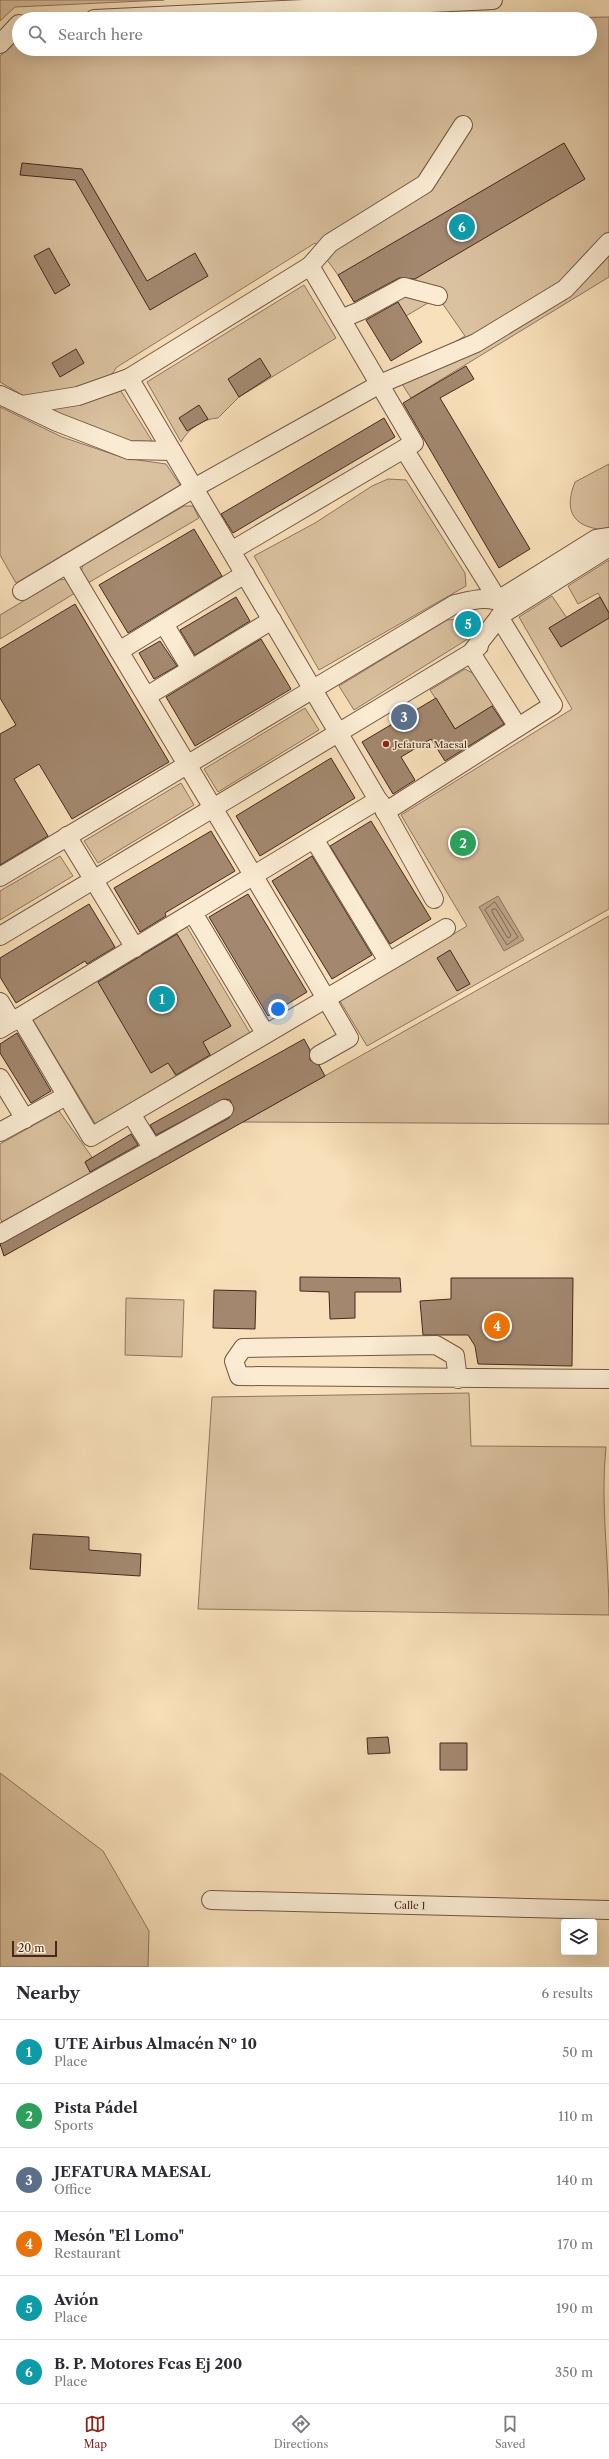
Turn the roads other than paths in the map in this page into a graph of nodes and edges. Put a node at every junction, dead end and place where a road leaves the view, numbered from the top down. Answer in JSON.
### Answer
{"nodes":[{"id":1,"x":493,"y":0,"type":"edge"},
{"id":2,"x":241,"y":12,"type":"edge"},
{"id":3,"x":12,"y":31,"type":"edge"},
{"id":4,"x":0,"y":44,"type":"edge"},
{"id":5,"x":463,"y":125,"type":"dead end"},
{"id":6,"x":609,"y":242,"type":"edge"},
{"id":7,"x":310,"y":266,"type":"junction"},
{"id":8,"x":438,"y":296,"type":"dead end"},
{"id":9,"x":341,"y":319,"type":"junction"},
{"id":10,"x":129,"y":378,"type":"junction"},
{"id":11,"x":380,"y":384,"type":"junction"},
{"id":12,"x":0,"y":394,"type":"edge"},
{"id":13,"x":22,"y":405,"type":"junction"},
{"id":14,"x":404,"y":449,"type":"junction"},
{"id":15,"x":172,"y":451,"type":"junction"},
{"id":16,"x":194,"y":488,"type":"junction"},
{"id":17,"x":605,"y":541,"type":"edge"},
{"id":18,"x":231,"y":551,"type":"junction"},
{"id":19,"x":609,"y":560,"type":"edge"},
{"id":20,"x":67,"y":564,"type":"junction"},
{"id":21,"x":245,"y":574,"type":"junction"},
{"id":22,"x":22,"y":591,"type":"dead end"},
{"id":23,"x":497,"y":611,"type":"junction"},
{"id":24,"x":272,"y":620,"type":"junction"},
{"id":25,"x":164,"y":624,"type":"junction"},
{"id":26,"x":119,"y":651,"type":"junction"},
{"id":27,"x":471,"y":653,"type":"junction"},
{"id":28,"x":191,"y":669,"type":"junction"},
{"id":29,"x":312,"y":689,"type":"junction"},
{"id":30,"x":147,"y":696,"type":"junction"},
{"id":31,"x":518,"y":728,"type":"junction"},
{"id":32,"x":339,"y":732,"type":"junction"},
{"id":33,"x":186,"y":765,"type":"junction"},
{"id":34,"x":382,"y":806,"type":"junction"},
{"id":35,"x":213,"y":808,"type":"junction"},
{"id":36,"x":67,"y":836,"type":"junction"},
{"id":37,"x":314,"y":839,"type":"junction"},
{"id":38,"x":255,"y":875,"type":"junction"},
{"id":39,"x":0,"y":877,"type":"edge"},
{"id":40,"x":92,"y":880,"type":"junction"},
{"id":41,"x":434,"y":899,"type":"dead end"},
{"id":42,"x":193,"y":913,"type":"junction"},
{"id":43,"x":446,"y":928,"type":"dead end"},
{"id":44,"x":0,"y":936,"type":"edge"},
{"id":45,"x":135,"y":948,"type":"junction"},
{"id":46,"x":388,"y":961,"type":"junction"},
{"id":47,"x":326,"y":997,"type":"junction"},
{"id":48,"x":0,"y":1002,"type":"edge"},
{"id":49,"x":11,"y":1023,"type":"edge"},
{"id":50,"x":265,"y":1033,"type":"junction"},
{"id":51,"x":319,"y":1055,"type":"dead end"},
{"id":52,"x":0,"y":1078,"type":"edge"},
{"id":53,"x":66,"y":1096,"type":"junction"},
{"id":54,"x":224,"y":1109,"type":"dead end"},
{"id":55,"x":131,"y":1114,"type":"junction"},
{"id":56,"x":25,"y":1118,"type":"junction"},
{"id":57,"x":0,"y":1132,"type":"edge"},
{"id":58,"x":153,"y":1149,"type":"junction"},
{"id":59,"x":0,"y":1234,"type":"edge"},
{"id":60,"x":458,"y":1379,"type":"junction"},
{"id":61,"x":609,"y":1379,"type":"edge"},
{"id":62,"x":211,"y":1900,"type":"dead end"},
{"id":63,"x":609,"y":1910,"type":"edge"}],
"edges":[{"from":1,"to":2,"type":"street"},
{"from":3,"to":4,"type":"street"},
{"from":5,"to":7,"type":"street"},
{"from":6,"to":11,"type":"street"},
{"from":7,"to":9,"type":"street"},
{"from":7,"to":10,"type":"street"},
{"from":8,"to":9,"type":"street"},
{"from":9,"to":11,"type":"street"},
{"from":10,"to":13,"type":"street"},
{"from":10,"to":15,"type":"street"},
{"from":11,"to":14,"type":"street"},
{"from":11,"to":16,"type":"street"},
{"from":12,"to":13,"type":"street"},
{"from":13,"to":15,"type":"street"},
{"from":14,"to":18,"type":"street"},
{"from":14,"to":23,"type":"street"},
{"from":15,"to":16,"type":"street"},
{"from":16,"to":18,"type":"street"},
{"from":16,"to":20,"type":"street"},
{"from":17,"to":23,"type":"street"},
{"from":17,"to":23,"type":"street"},
{"from":18,"to":21,"type":"street"},
{"from":19,"to":23,"type":"street"},
{"from":20,"to":22,"type":"street"},
{"from":20,"to":26,"type":"street"},
{"from":21,"to":24,"type":"street"},
{"from":21,"to":25,"type":"street"},
{"from":23,"to":27,"type":"street"},
{"from":23,"to":29,"type":"street"},
{"from":23,"to":31,"type":"street"},
{"from":24,"to":28,"type":"street"},
{"from":24,"to":29,"type":"street"},
{"from":25,"to":26,"type":"street"},
{"from":25,"to":28,"type":"street"},
{"from":26,"to":30,"type":"street"},
{"from":27,"to":31,"type":"street"},
{"from":27,"to":32,"type":"street"},
{"from":28,"to":30,"type":"street"},
{"from":29,"to":32,"type":"street"},
{"from":29,"to":33,"type":"street"},
{"from":30,"to":33,"type":"street"},
{"from":31,"to":34,"type":"street"},
{"from":32,"to":34,"type":"street"},
{"from":32,"to":35,"type":"street"},
{"from":33,"to":35,"type":"street"},
{"from":33,"to":36,"type":"street"},
{"from":34,"to":37,"type":"street"},
{"from":34,"to":41,"type":"street"},
{"from":35,"to":38,"type":"street"},
{"from":35,"to":40,"type":"street"},
{"from":36,"to":39,"type":"street"},
{"from":36,"to":40,"type":"street"},
{"from":37,"to":38,"type":"street"},
{"from":37,"to":46,"type":"street"},
{"from":38,"to":42,"type":"street"},
{"from":38,"to":47,"type":"street"},
{"from":40,"to":44,"type":"street"},
{"from":40,"to":45,"type":"street"},
{"from":42,"to":45,"type":"street"},
{"from":42,"to":50,"type":"street"},
{"from":43,"to":46,"type":"street"},
{"from":45,"to":49,"type":"street"},
{"from":46,"to":47,"type":"street"},
{"from":47,"to":50,"type":"street"},
{"from":47,"to":51,"type":"street"},
{"from":48,"to":49,"type":"street"},
{"from":49,"to":53,"type":"street"},
{"from":50,"to":55,"type":"street"},
{"from":52,"to":56,"type":"street"},
{"from":53,"to":55,"type":"street"},
{"from":53,"to":56,"type":"street"},
{"from":54,"to":58,"type":"street"},
{"from":55,"to":58,"type":"street"},
{"from":56,"to":57,"type":"street"},
{"from":58,"to":59,"type":"street"},
{"from":60,"to":60,"type":"street"},
{"from":60,"to":61,"type":"street"},
{"from":62,"to":63,"type":"street","name":"Calle 1"}]}
